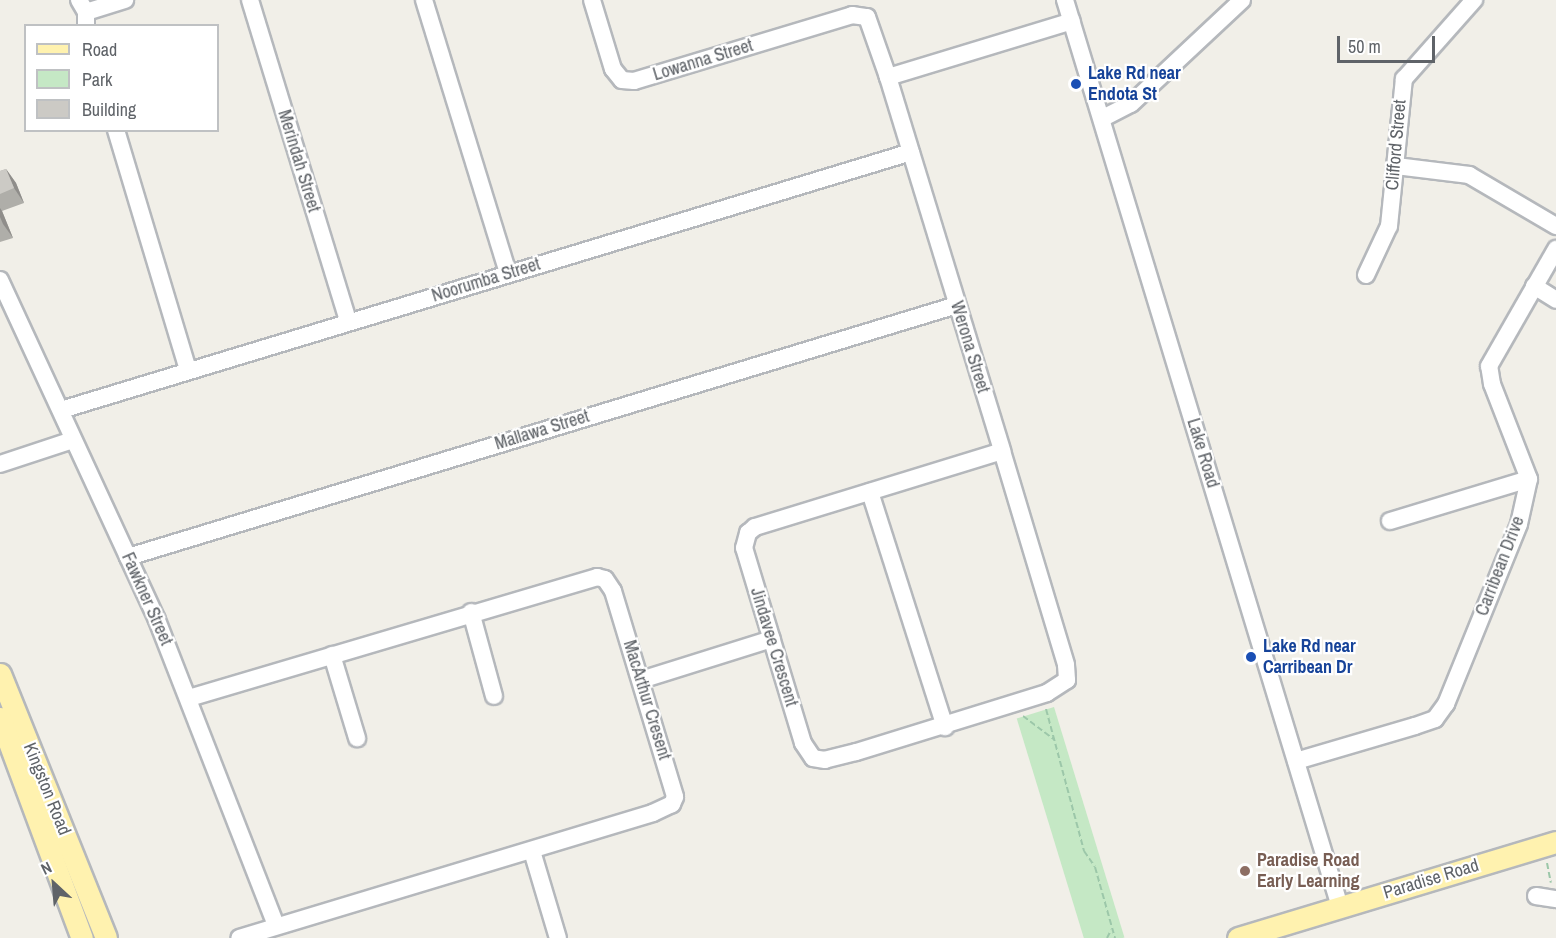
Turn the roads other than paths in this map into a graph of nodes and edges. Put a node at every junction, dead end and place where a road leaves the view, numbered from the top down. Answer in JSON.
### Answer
{"nodes":[{"id":1,"x":125,"y":0,"type":"edge"},
{"id":2,"x":250,"y":0,"type":"edge"},
{"id":3,"x":424,"y":0,"type":"edge"},
{"id":4,"x":592,"y":0,"type":"edge"},
{"id":5,"x":1065,"y":0,"type":"edge"},
{"id":6,"x":1242,"y":0,"type":"edge"},
{"id":7,"x":1474,"y":0,"type":"edge"},
{"id":8,"x":83,"y":12,"type":"edge"},
{"id":9,"x":867,"y":17,"type":"joint"},
{"id":10,"x":1072,"y":21,"type":"junction"},
{"id":11,"x":888,"y":76,"type":"junction"},
{"id":12,"x":1103,"y":118,"type":"junction"},
{"id":13,"x":117,"y":132,"type":"edge"},
{"id":14,"x":911,"y":152,"type":"junction"},
{"id":15,"x":1396,"y":165,"type":"junction"},
{"id":16,"x":1556,"y":226,"type":"edge"},
{"id":17,"x":1556,"y":249,"type":"edge"},
{"id":18,"x":508,"y":273,"type":"junction"},
{"id":19,"x":1366,"y":275,"type":"dead end"},
{"id":20,"x":0,"y":279,"type":"edge"},
{"id":21,"x":1534,"y":286,"type":"junction"},
{"id":22,"x":1556,"y":300,"type":"edge"},
{"id":23,"x":957,"y":305,"type":"junction"},
{"id":24,"x":348,"y":321,"type":"junction"},
{"id":25,"x":188,"y":370,"type":"junction"},
{"id":26,"x":61,"y":410,"type":"junction"},
{"id":27,"x":73,"y":440,"type":"junction"},
{"id":28,"x":1002,"y":451,"type":"junction"},
{"id":29,"x":0,"y":464,"type":"edge"},
{"id":30,"x":1528,"y":479,"type":"junction"},
{"id":31,"x":870,"y":492,"type":"junction"},
{"id":32,"x":1390,"y":520,"type":"dead end"},
{"id":33,"x":128,"y":557,"type":"junction"},
{"id":34,"x":471,"y":612,"type":"junction"},
{"id":35,"x":772,"y":639,"type":"junction"},
{"id":36,"x":332,"y":655,"type":"junction"},
{"id":37,"x":0,"y":674,"type":"edge"},
{"id":38,"x":641,"y":680,"type":"junction"},
{"id":39,"x":1067,"y":680,"type":"joint"},
{"id":40,"x":494,"y":696,"type":"dead end"},
{"id":41,"x":189,"y":698,"type":"junction"},
{"id":42,"x":0,"y":718,"type":"edge"},
{"id":43,"x":945,"y":727,"type":"junction"},
{"id":44,"x":357,"y":738,"type":"dead end"},
{"id":45,"x":1296,"y":761,"type":"junction"},
{"id":46,"x":1549,"y":844,"type":"edge"},
{"id":47,"x":532,"y":851,"type":"junction"},
{"id":48,"x":1555,"y":893,"type":"edge"},
{"id":49,"x":1536,"y":896,"type":"dead end"},
{"id":50,"x":1340,"y":907,"type":"junction"},
{"id":51,"x":276,"y":926,"type":"junction"},
{"id":52,"x":82,"y":938,"type":"edge"},
{"id":53,"x":106,"y":938,"type":"edge"},
{"id":54,"x":239,"y":938,"type":"edge"},
{"id":55,"x":558,"y":938,"type":"edge"},
{"id":56,"x":1238,"y":938,"type":"edge"}],
"edges":[{"from":1,"to":8,"type":"street"},
{"from":2,"to":24,"type":"street","name":"Merindah Street"},
{"from":3,"to":18,"type":"street"},
{"from":4,"to":9,"type":"street","name":"Lowanna Street"},
{"from":5,"to":10,"type":"street","name":"Lake Road"},
{"from":6,"to":12,"type":"street"},
{"from":7,"to":15,"type":"street","name":"Clifford Street"},
{"from":9,"to":11,"type":"street","name":"Werona Street"},
{"from":10,"to":11,"type":"street"},
{"from":10,"to":12,"type":"street","name":"Lake Road"},
{"from":11,"to":14,"type":"street","name":"Werona Street"},
{"from":12,"to":45,"type":"street","name":"Lake Road"},
{"from":13,"to":25,"type":"street"},
{"from":14,"to":18,"type":"street","name":"Noorumba Street"},
{"from":14,"to":23,"type":"street","name":"Werona Street"},
{"from":15,"to":16,"type":"street"},
{"from":15,"to":19,"type":"street","name":"Clifford Street"},
{"from":17,"to":21,"type":"street"},
{"from":18,"to":24,"type":"street","name":"Noorumba Street"},
{"from":20,"to":26,"type":"street","name":"Fawkner Street"},
{"from":21,"to":22,"type":"street"},
{"from":21,"to":30,"type":"street"},
{"from":23,"to":28,"type":"street","name":"Werona Street"},
{"from":23,"to":33,"type":"street","name":"Mallawa Street"},
{"from":24,"to":25,"type":"street","name":"Noorumba Street"},
{"from":25,"to":26,"type":"street","name":"Noorumba Street"},
{"from":26,"to":27,"type":"street","name":"Fawkner Street"},
{"from":27,"to":29,"type":"street"},
{"from":27,"to":33,"type":"street","name":"Fawkner Street"},
{"from":28,"to":31,"type":"street","name":"Jindavee Crescent"},
{"from":28,"to":39,"type":"street","name":"Werona Street"},
{"from":30,"to":32,"type":"street"},
{"from":30,"to":45,"type":"street","name":"Carribean Drive"},
{"from":31,"to":35,"type":"street","name":"Jindavee Crescent"},
{"from":31,"to":43,"type":"street"},
{"from":33,"to":41,"type":"street","name":"Fawkner Street"},
{"from":34,"to":36,"type":"street","name":"MacArthur Cresent"},
{"from":34,"to":38,"type":"street","name":"MacArthur Cresent"},
{"from":34,"to":40,"type":"street"},
{"from":35,"to":38,"type":"street"},
{"from":35,"to":43,"type":"street","name":"Jindavee Crescent"},
{"from":36,"to":41,"type":"street","name":"MacArthur Cresent"},
{"from":36,"to":44,"type":"street"},
{"from":37,"to":53,"type":"main road","name":"Kingston Road"},
{"from":38,"to":47,"type":"street","name":"MacArthur Cresent"},
{"from":39,"to":43,"type":"street","name":"Jindavee Crescent"},
{"from":41,"to":51,"type":"street","name":"Fawkner Street"},
{"from":42,"to":52,"type":"main road","name":"Kingston Road"},
{"from":45,"to":50,"type":"street","name":"Lake Road"},
{"from":46,"to":50,"type":"main road","name":"Paradise Road"},
{"from":47,"to":51,"type":"street","name":"MacArthur Cresent"},
{"from":47,"to":55,"type":"street"},
{"from":48,"to":49,"type":"street"},
{"from":50,"to":56,"type":"main road","name":"Paradise Road"},
{"from":51,"to":54,"type":"street","name":"MacArthur Cresent"}]}
